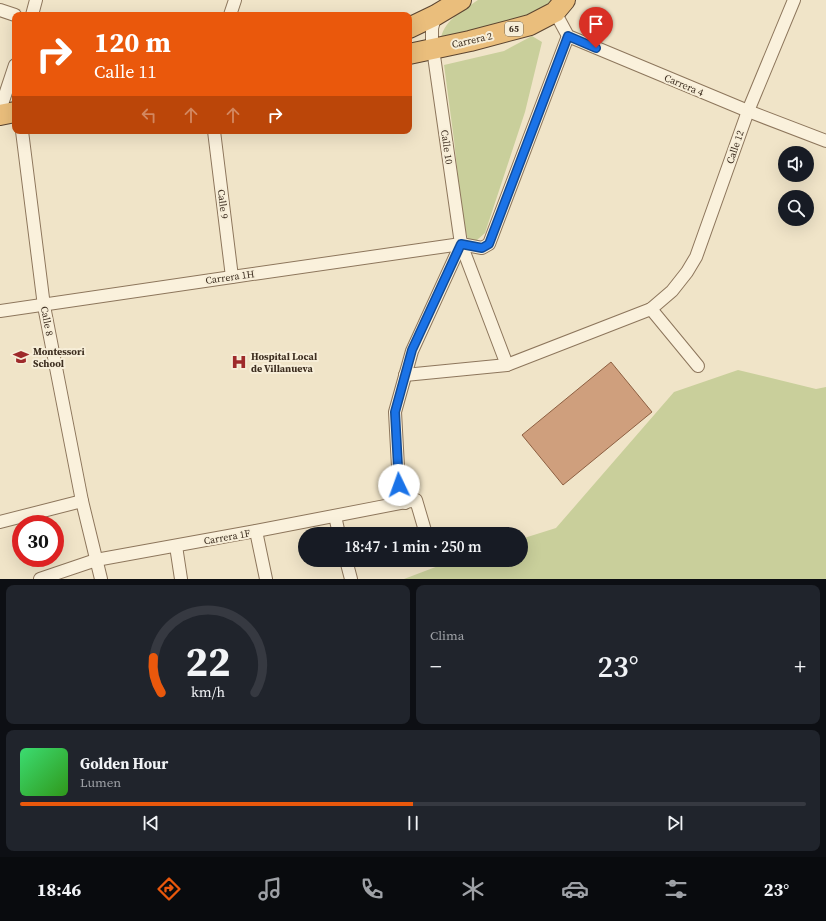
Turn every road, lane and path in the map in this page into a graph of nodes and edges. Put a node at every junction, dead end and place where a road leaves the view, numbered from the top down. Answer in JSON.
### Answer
{"nodes":[{"id":1,"x":36,"y":0,"type":"edge"},
{"id":2,"x":235,"y":0,"type":"edge"},
{"id":3,"x":794,"y":0,"type":"edge"},
{"id":4,"x":456,"y":2,"type":"edge"},
{"id":5,"x":560,"y":6,"type":"edge"},
{"id":6,"x":0,"y":10,"type":"edge"},
{"id":7,"x":33,"y":12,"type":"edge"},
{"id":8,"x":231,"y":12,"type":"edge"},
{"id":9,"x":12,"y":14,"type":"edge"},
{"id":10,"x":436,"y":15,"type":"junction"},
{"id":11,"x":412,"y":27,"type":"edge"},
{"id":12,"x":568,"y":36,"type":"junction"},
{"id":13,"x":433,"y":49,"type":"junction"},
{"id":14,"x":412,"y":53,"type":"edge"},
{"id":15,"x":12,"y":74,"type":"edge"},
{"id":16,"x":0,"y":110,"type":"edge"},
{"id":17,"x":748,"y":111,"type":"junction"},
{"id":18,"x":12,"y":113,"type":"edge"},
{"id":19,"x":0,"y":115,"type":"edge"},
{"id":20,"x":22,"y":134,"type":"edge"},
{"id":21,"x":214,"y":134,"type":"edge"},
{"id":22,"x":826,"y":141,"type":"edge"},
{"id":23,"x":461,"y":244,"type":"junction"},
{"id":24,"x":232,"y":277,"type":"junction"},
{"id":25,"x":44,"y":306,"type":"junction"},
{"id":26,"x":651,"y":309,"type":"junction"},
{"id":27,"x":0,"y":311,"type":"edge"},
{"id":28,"x":507,"y":365,"type":"junction"},
{"id":29,"x":698,"y":366,"type":"dead end"},
{"id":30,"x":405,"y":375,"type":"junction"},
{"id":31,"x":82,"y":501,"type":"junction"},
{"id":32,"x":410,"y":502,"type":"junction"},
{"id":33,"x":335,"y":516,"type":"junction"},
{"id":34,"x":0,"y":522,"type":"edge"},
{"id":35,"x":337,"y":527,"type":"edge"},
{"id":36,"x":422,"y":527,"type":"edge"},
{"id":37,"x":256,"y":531,"type":"junction"},
{"id":38,"x":176,"y":546,"type":"junction"},
{"id":39,"x":96,"y":560,"type":"junction"},
{"id":40,"x":348,"y":567,"type":"edge"},
{"id":41,"x":40,"y":579,"type":"edge"},
{"id":42,"x":101,"y":579,"type":"edge"},
{"id":43,"x":181,"y":579,"type":"edge"},
{"id":44,"x":266,"y":579,"type":"edge"},
{"id":45,"x":351,"y":579,"type":"edge"}],
"edges":[{"from":1,"to":7,"type":"street"},
{"from":2,"to":8,"type":"street"},
{"from":3,"to":17,"type":"street","name":"Calle 12"},
{"from":4,"to":10,"type":"highway"},
{"from":5,"to":12,"type":"street"},
{"from":5,"to":13,"type":"highway","name":"Carrera 2","number":"65"},
{"from":6,"to":9,"type":"street"},
{"from":10,"to":11,"type":"highway"},
{"from":10,"to":13,"type":"street","name":"Calle 10"},
{"from":12,"to":17,"type":"street","name":"Carrera 4"},
{"from":12,"to":23,"type":"street","name":"Carrera 1H"},
{"from":13,"to":14,"type":"highway","name":"Carrera 2","number":"65"},
{"from":13,"to":23,"type":"street","name":"Calle 10"},
{"from":15,"to":16,"type":"street"},
{"from":17,"to":22,"type":"street","name":"Carrera 4"},
{"from":17,"to":26,"type":"street","name":"Calle 12"},
{"from":18,"to":19,"type":"highway"},
{"from":20,"to":25,"type":"street","name":"Calle 8"},
{"from":21,"to":24,"type":"street","name":"Calle 9"},
{"from":23,"to":24,"type":"street","name":"Carrera 1H"},
{"from":23,"to":28,"type":"street","name":"Calle 10"},
{"from":23,"to":30,"type":"street"},
{"from":24,"to":25,"type":"street","name":"Carrera 1H"},
{"from":25,"to":27,"type":"street","name":"Carrera 1H"},
{"from":25,"to":31,"type":"street","name":"Calle 8"},
{"from":26,"to":28,"type":"street","name":"Calle 12"},
{"from":26,"to":29,"type":"street"},
{"from":28,"to":30,"type":"street","name":"Calle 12"},
{"from":30,"to":32,"type":"street"},
{"from":31,"to":34,"type":"street"},
{"from":31,"to":39,"type":"street","name":"Calle 8"},
{"from":32,"to":33,"type":"street","name":"Carrera 1F"},
{"from":32,"to":36,"type":"street"},
{"from":33,"to":35,"type":"street"},
{"from":33,"to":37,"type":"street","name":"Carrera 1F"},
{"from":37,"to":38,"type":"street","name":"Carrera 1F"},
{"from":37,"to":44,"type":"street"},
{"from":38,"to":39,"type":"street","name":"Carrera 1F"},
{"from":38,"to":43,"type":"street"},
{"from":39,"to":41,"type":"street","name":"Carrera 1F"},
{"from":39,"to":42,"type":"street","name":"Calle 8"},
{"from":40,"to":45,"type":"street"}]}
